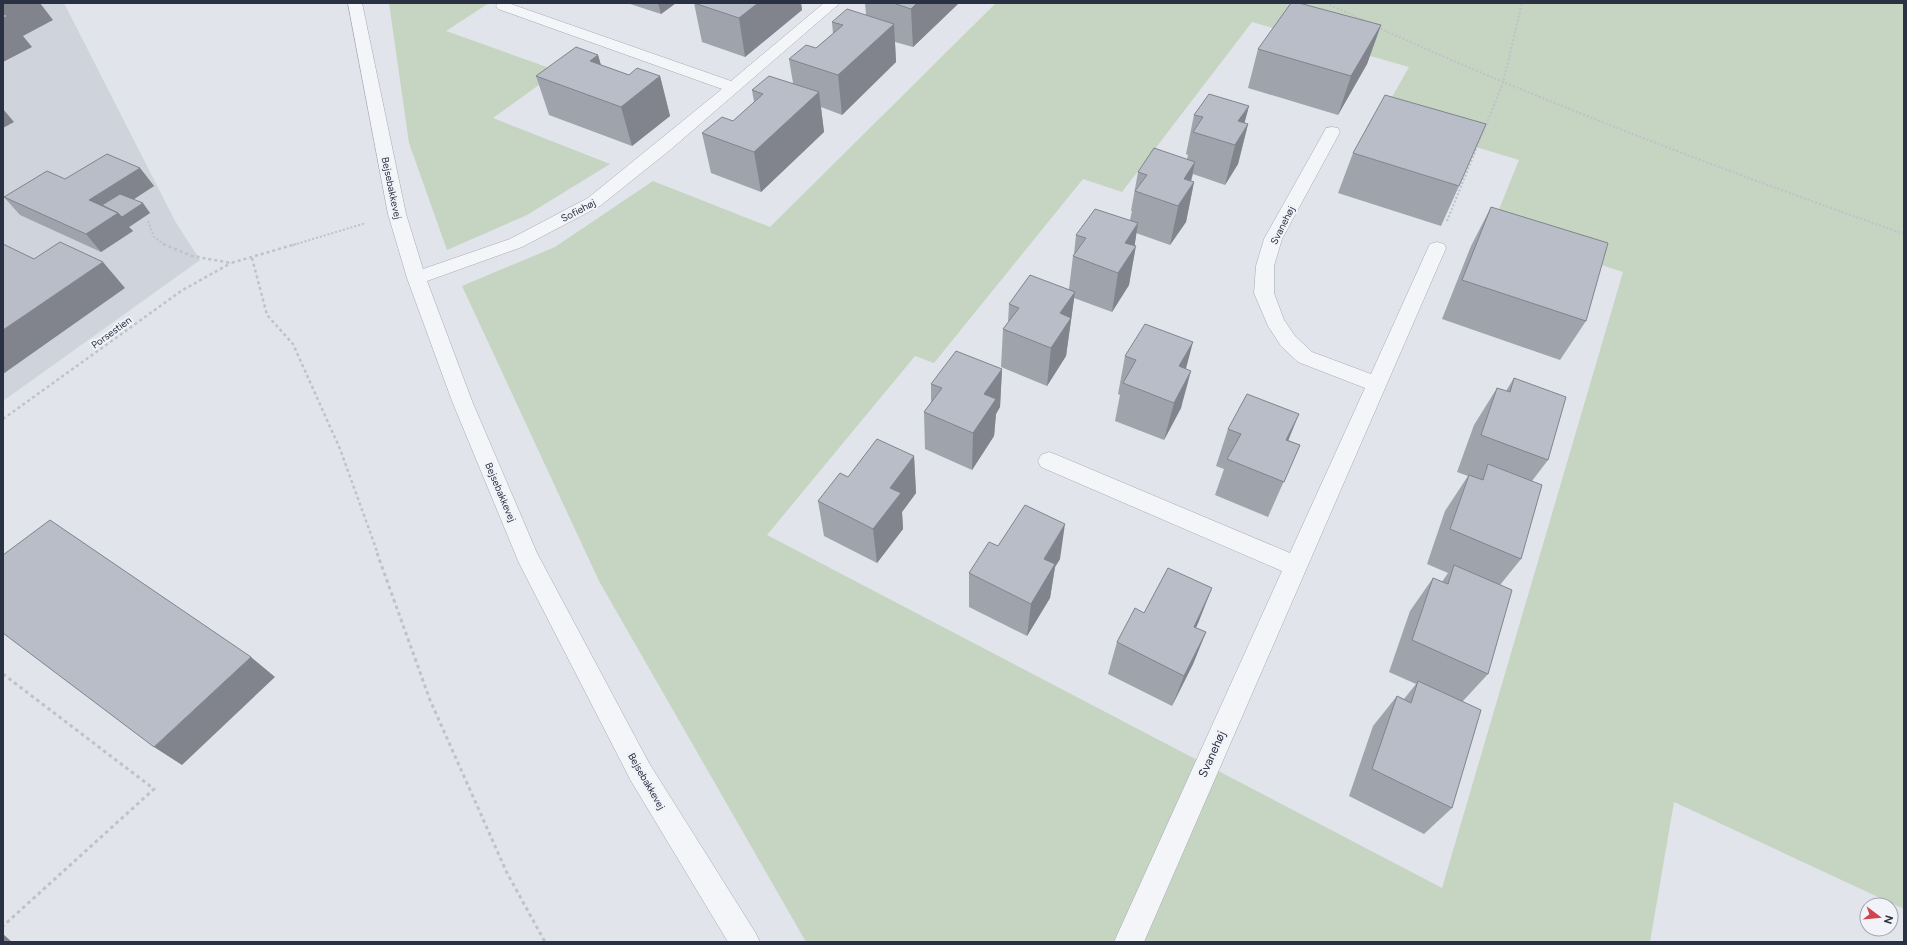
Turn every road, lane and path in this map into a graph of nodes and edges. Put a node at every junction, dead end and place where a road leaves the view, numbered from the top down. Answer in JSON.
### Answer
{"nodes":[{"id":1,"x":355,"y":3,"type":"edge"},
{"id":2,"x":833,"y":3,"type":"edge"},
{"id":3,"x":1326,"y":3,"type":"edge"},
{"id":4,"x":1522,"y":3,"type":"edge"},
{"id":5,"x":503,"y":6,"type":"dead end"},
{"id":6,"x":1367,"y":22,"type":"edge"},
{"id":7,"x":1374,"y":26,"type":"edge"},
{"id":8,"x":1503,"y":83,"type":"junction"},
{"id":9,"x":733,"y":87,"type":"junction"},
{"id":10,"x":1332,"y":132,"type":"dead end"},
{"id":11,"x":397,"y":214,"type":"junction"},
{"id":12,"x":148,"y":221,"type":"dead end"},
{"id":13,"x":1904,"y":234,"type":"edge"},
{"id":14,"x":1437,"y":248,"type":"joint"},
{"id":15,"x":252,"y":258,"type":"junction"},
{"id":16,"x":231,"y":263,"type":"junction"},
{"id":17,"x":416,"y":278,"type":"junction"},
{"id":18,"x":1376,"y":384,"type":"junction"},
{"id":19,"x":3,"y":419,"type":"edge"},
{"id":20,"x":1049,"y":461,"type":"dead end"},
{"id":21,"x":1295,"y":566,"type":"junction"},
{"id":22,"x":3,"y":674,"type":"edge"},
{"id":23,"x":3,"y":926,"type":"edge"},
{"id":24,"x":545,"y":942,"type":"edge"},
{"id":25,"x":744,"y":942,"type":"edge"},
{"id":26,"x":1129,"y":942,"type":"edge"}],
"edges":[{"from":1,"to":11,"type":"street","name":"Bejsebakkevej"},
{"from":2,"to":9,"type":"street","name":"Sofiehøj"},
{"from":3,"to":6,"type":"path"},
{"from":4,"to":8,"type":"path"},
{"from":5,"to":9,"type":"street"},
{"from":7,"to":8,"type":"path"},
{"from":8,"to":13,"type":"path"},
{"from":8,"to":14,"type":"path"},
{"from":9,"to":17,"type":"street","name":"Sofiehøj"},
{"from":10,"to":18,"type":"street","name":"Svanehøj"},
{"from":11,"to":15,"type":"path"},
{"from":11,"to":17,"type":"street","name":"Bejsebakkevej"},
{"from":12,"to":16,"type":"path"},
{"from":14,"to":18,"type":"street","name":"Svanehøj"},
{"from":15,"to":16,"type":"path"},
{"from":15,"to":24,"type":"path"},
{"from":16,"to":19,"type":"path","name":"Porsestien"},
{"from":17,"to":25,"type":"street","name":"Bejsebakkevej"},
{"from":18,"to":21,"type":"street","name":"Svanehøj"},
{"from":20,"to":21,"type":"street"},
{"from":21,"to":26,"type":"street","name":"Svanehøj"},
{"from":22,"to":23,"type":"path"}]}
